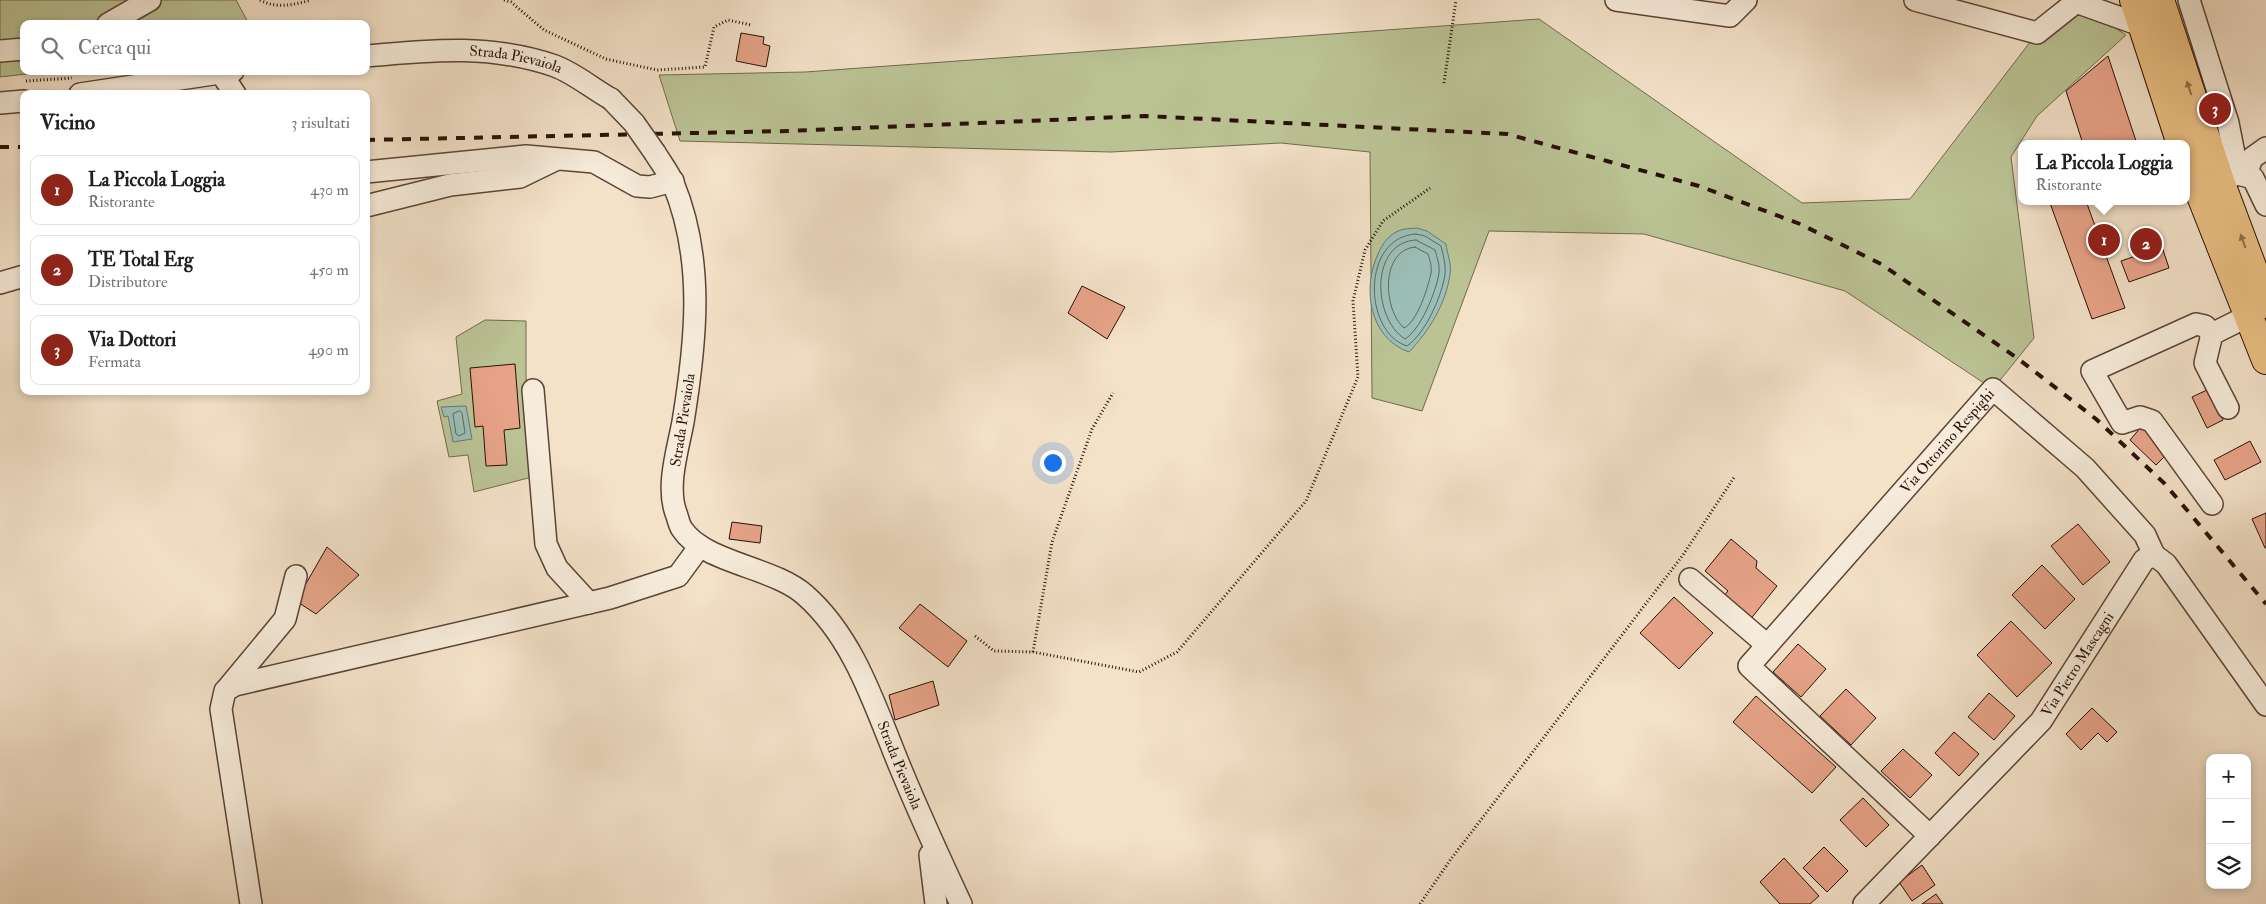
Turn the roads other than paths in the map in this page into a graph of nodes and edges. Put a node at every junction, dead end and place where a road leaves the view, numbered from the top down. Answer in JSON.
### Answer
{"nodes":[{"id":1,"x":150,"y":0,"type":"edge"},
{"id":2,"x":1616,"y":0,"type":"edge"},
{"id":3,"x":1746,"y":0,"type":"edge"},
{"id":4,"x":1915,"y":0,"type":"edge"},
{"id":5,"x":2134,"y":0,"type":"edge"},
{"id":6,"x":2160,"y":0,"type":"edge"},
{"id":7,"x":2189,"y":0,"type":"edge"},
{"id":8,"x":2076,"y":1,"type":"edge"},
{"id":9,"x":115,"y":20,"type":"edge"},
{"id":10,"x":2143,"y":26,"type":"junction"},
{"id":11,"x":20,"y":49,"type":"edge"},
{"id":12,"x":0,"y":51,"type":"edge"},
{"id":13,"x":370,"y":56,"type":"edge"},
{"id":14,"x":207,"y":75,"type":"edge"},
{"id":15,"x":228,"y":75,"type":"edge"},
{"id":16,"x":107,"y":90,"type":"edge"},
{"id":17,"x":234,"y":90,"type":"edge"},
{"id":18,"x":20,"y":101,"type":"edge"},
{"id":19,"x":0,"y":103,"type":"edge"},
{"id":20,"x":2181,"y":140,"type":"edge"},
{"id":21,"x":2266,"y":148,"type":"edge"},
{"id":22,"x":558,"y":159,"type":"junction"},
{"id":23,"x":2190,"y":167,"type":"edge"},
{"id":24,"x":370,"y":172,"type":"edge"},
{"id":25,"x":2235,"y":177,"type":"junction"},
{"id":26,"x":672,"y":181,"type":"junction"},
{"id":27,"x":2266,"y":204,"type":"edge"},
{"id":28,"x":370,"y":205,"type":"edge"},
{"id":29,"x":20,"y":277,"type":"edge"},
{"id":30,"x":0,"y":283,"type":"edge"},
{"id":31,"x":2257,"y":310,"type":"edge"},
{"id":32,"x":2212,"y":334,"type":"junction"},
{"id":33,"x":2266,"y":360,"type":"edge"},
{"id":34,"x":533,"y":390,"type":"dead end"},
{"id":35,"x":2228,"y":408,"type":"dead end"},
{"id":36,"x":2212,"y":504,"type":"dead end"},
{"id":37,"x":700,"y":546,"type":"junction"},
{"id":38,"x":2154,"y":555,"type":"junction"},
{"id":39,"x":296,"y":576,"type":"dead end"},
{"id":40,"x":1690,"y":579,"type":"dead end"},
{"id":41,"x":589,"y":603,"type":"junction"},
{"id":42,"x":1767,"y":645,"type":"junction"},
{"id":43,"x":225,"y":691,"type":"junction"},
{"id":44,"x":2266,"y":705,"type":"edge"},
{"id":45,"x":925,"y":827,"type":"junction"},
{"id":46,"x":1930,"y":836,"type":"junction"},
{"id":47,"x":1868,"y":902,"type":"edge"},
{"id":48,"x":251,"y":904,"type":"edge"},
{"id":49,"x":936,"y":904,"type":"edge"},
{"id":50,"x":961,"y":904,"type":"edge"}],
"edges":[{"from":1,"to":9,"type":"street"},
{"from":2,"to":3,"type":"street"},
{"from":4,"to":8,"type":"street"},
{"from":5,"to":10,"type":"main road"},
{"from":25,"to":6,"type":"main road","one_way":true},
{"from":7,"to":25,"type":"street"},
{"from":8,"to":10,"type":"street"},
{"from":10,"to":20,"type":"main road"},
{"from":11,"to":12,"type":"street"},
{"from":13,"to":26,"type":"street","name":"Strada Pievaiola","bridge":true},
{"from":14,"to":16,"type":"street"},
{"from":15,"to":17,"type":"street"},
{"from":18,"to":19,"type":"street"},
{"from":21,"to":25,"type":"street"},
{"from":22,"to":24,"type":"street"},
{"from":22,"to":26,"type":"street"},
{"from":22,"to":28,"type":"street"},
{"from":23,"to":31,"type":"main road"},
{"from":25,"to":27,"type":"street"},
{"from":31,"to":25,"type":"main road","one_way":true},
{"from":26,"to":37,"type":"street","name":"Strada Pievaiola"},
{"from":29,"to":30,"type":"street"},
{"from":31,"to":32,"type":"street"},
{"from":31,"to":33,"type":"main road"},
{"from":32,"to":35,"type":"street"},
{"from":32,"to":36,"type":"street"},
{"from":34,"to":41,"type":"street"},
{"from":37,"to":41,"type":"street"},
{"from":37,"to":45,"type":"street","name":"Strada Pievaiola"},
{"from":38,"to":42,"type":"street","name":"Via Ottorino Respighi"},
{"from":38,"to":44,"type":"street"},
{"from":38,"to":46,"type":"street","name":"Via Pietro Mascagni"},
{"from":39,"to":43,"type":"street"},
{"from":40,"to":42,"type":"street"},
{"from":41,"to":43,"type":"street"},
{"from":42,"to":46,"type":"street","name":"Via Ottorino Respighi"},
{"from":43,"to":48,"type":"street"},
{"from":45,"to":49,"type":"street"},
{"from":45,"to":50,"type":"street","name":"Strada Pievaiola"},
{"from":46,"to":47,"type":"street","name":"Via Pietro Mascagni"}]}
